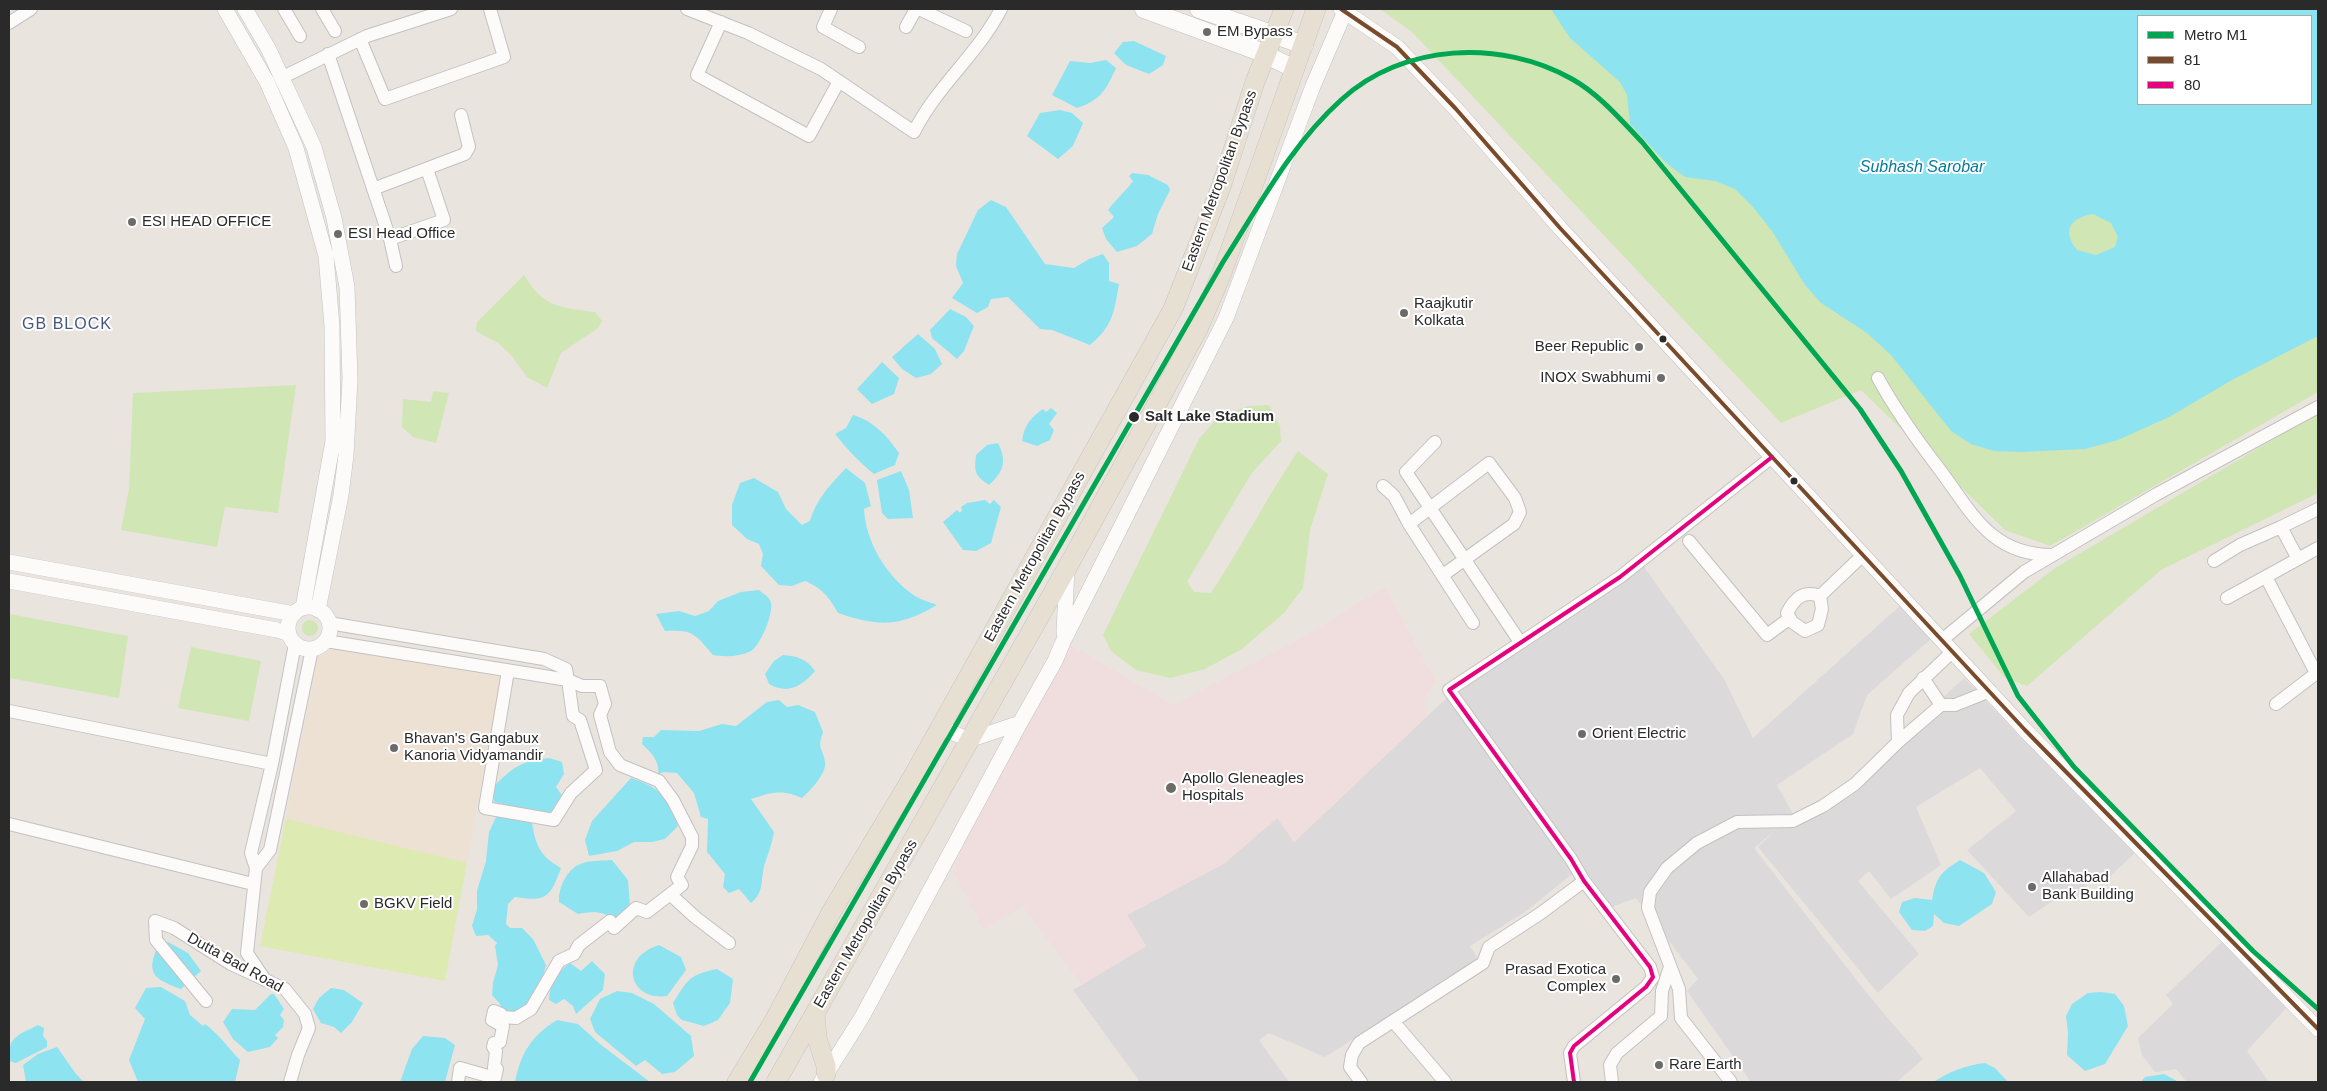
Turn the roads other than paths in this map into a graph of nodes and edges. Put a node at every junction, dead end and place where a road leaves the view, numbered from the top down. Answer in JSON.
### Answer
{"nodes":[{"id":1,"x":31,"y":9,"type":"edge"},
{"id":2,"x":224,"y":9,"type":"edge"},
{"id":3,"x":245,"y":9,"type":"edge"},
{"id":4,"x":284,"y":9,"type":"edge"},
{"id":5,"x":322,"y":9,"type":"edge"},
{"id":6,"x":452,"y":9,"type":"edge"},
{"id":7,"x":490,"y":9,"type":"edge"},
{"id":8,"x":687,"y":9,"type":"edge"},
{"id":9,"x":832,"y":9,"type":"edge"},
{"id":10,"x":917,"y":9,"type":"edge"},
{"id":11,"x":1001,"y":9,"type":"edge"},
{"id":12,"x":1144,"y":9,"type":"edge"},
{"id":13,"x":1199,"y":9,"type":"edge"},
{"id":14,"x":1284,"y":9,"type":"edge"},
{"id":15,"x":1316,"y":9,"type":"edge"},
{"id":16,"x":1344,"y":9,"type":"edge"},
{"id":17,"x":721,"y":22,"type":"junction"},
{"id":18,"x":9,"y":23,"type":"edge"},
{"id":19,"x":906,"y":27,"type":"dead end"},
{"id":20,"x":335,"y":31,"type":"dead end"},
{"id":21,"x":966,"y":31,"type":"dead end"},
{"id":22,"x":1274,"y":34,"type":"junction"},
{"id":23,"x":300,"y":36,"type":"dead end"},
{"id":24,"x":360,"y":39,"type":"junction"},
{"id":25,"x":1304,"y":45,"type":"junction"},
{"id":26,"x":860,"y":47,"type":"dead end"},
{"id":27,"x":328,"y":54,"type":"junction"},
{"id":28,"x":1266,"y":56,"type":"junction"},
{"id":29,"x":1296,"y":69,"type":"junction"},
{"id":30,"x":283,"y":77,"type":"junction"},
{"id":31,"x":839,"y":81,"type":"junction"},
{"id":32,"x":292,"y":99,"type":"junction"},
{"id":33,"x":277,"y":105,"type":"junction"},
{"id":34,"x":461,"y":115,"type":"dead end"},
{"id":35,"x":427,"y":169,"type":"junction"},
{"id":36,"x":373,"y":189,"type":"junction"},
{"id":37,"x":390,"y":239,"type":"junction"},
{"id":38,"x":396,"y":266,"type":"dead end"},
{"id":39,"x":1878,"y":378,"type":"dead end"},
{"id":40,"x":2318,"y":407,"type":"edge"},
{"id":41,"x":341,"y":409,"type":"junction"},
{"id":42,"x":1435,"y":442,"type":"dead end"},
{"id":43,"x":1772,"y":457,"type":"junction"},
{"id":44,"x":1383,"y":486,"type":"dead end"},
{"id":45,"x":1431,"y":509,"type":"junction"},
{"id":46,"x":2318,"y":509,"type":"edge"},
{"id":47,"x":1409,"y":524,"type":"junction"},
{"id":48,"x":2281,"y":526,"type":"junction"},
{"id":49,"x":1689,"y":541,"type":"dead end"},
{"id":50,"x":2318,"y":548,"type":"edge"},
{"id":51,"x":1863,"y":555,"type":"junction"},
{"id":52,"x":2052,"y":555,"type":"junction"},
{"id":53,"x":1464,"y":559,"type":"junction"},
{"id":54,"x":2298,"y":560,"type":"junction"},
{"id":55,"x":2214,"y":561,"type":"dead end"},
{"id":56,"x":9,"y":562,"type":"edge"},
{"id":57,"x":1067,"y":568,"type":"junction"},
{"id":58,"x":1443,"y":575,"type":"junction"},
{"id":59,"x":86,"y":576,"type":"junction"},
{"id":60,"x":2266,"y":577,"type":"junction"},
{"id":61,"x":9,"y":581,"type":"edge"},
{"id":62,"x":83,"y":595,"type":"junction"},
{"id":63,"x":1820,"y":596,"type":"junction"},
{"id":64,"x":2227,"y":598,"type":"dead end"},
{"id":65,"x":245,"y":606,"type":"junction"},
{"id":66,"x":305,"y":611,"type":"junction"},
{"id":67,"x":1790,"y":618,"type":"junction"},
{"id":68,"x":329,"y":623,"type":"junction"},
{"id":69,"x":1473,"y":623,"type":"dead end"},
{"id":70,"x":243,"y":624,"type":"junction"},
{"id":71,"x":292,"y":639,"type":"junction"},
{"id":72,"x":1942,"y":640,"type":"junction"},
{"id":73,"x":326,"y":641,"type":"junction"},
{"id":74,"x":1063,"y":642,"type":"junction"},
{"id":75,"x":1520,"y":642,"type":"junction"},
{"id":76,"x":312,"y":649,"type":"junction"},
{"id":77,"x":1952,"y":651,"type":"junction"},
{"id":78,"x":508,"y":671,"type":"junction"},
{"id":79,"x":2317,"y":672,"type":"edge"},
{"id":80,"x":1923,"y":678,"type":"junction"},
{"id":81,"x":568,"y":680,"type":"junction"},
{"id":82,"x":1990,"y":691,"type":"junction"},
{"id":83,"x":2276,"y":704,"type":"dead end"},
{"id":84,"x":1941,"y":705,"type":"junction"},
{"id":85,"x":9,"y":711,"type":"edge"},
{"id":86,"x":1020,"y":723,"type":"junction"},
{"id":87,"x":940,"y":727,"type":"junction"},
{"id":88,"x":969,"y":740,"type":"junction"},
{"id":89,"x":1898,"y":742,"type":"junction"},
{"id":90,"x":272,"y":764,"type":"junction"},
{"id":91,"x":9,"y":824,"type":"edge"},
{"id":92,"x":256,"y":868,"type":"junction"},
{"id":93,"x":1584,"y":881,"type":"junction"},
{"id":94,"x":254,"y":884,"type":"junction"},
{"id":95,"x":671,"y":895,"type":"junction"},
{"id":96,"x":729,"y":943,"type":"dead end"},
{"id":97,"x":1670,"y":967,"type":"junction"},
{"id":98,"x":266,"y":980,"type":"junction"},
{"id":99,"x":206,"y":1001,"type":"dead end"},
{"id":100,"x":815,"y":1013,"type":"junction"},
{"id":101,"x":1661,"y":1016,"type":"junction"},
{"id":102,"x":1681,"y":1018,"type":"junction"},
{"id":103,"x":1393,"y":1021,"type":"junction"},
{"id":104,"x":2318,"y":1029,"type":"edge"},
{"id":105,"x":823,"y":1078,"type":"edge"},
{"id":106,"x":290,"y":1082,"type":"edge"},
{"id":107,"x":458,"y":1082,"type":"edge"},
{"id":108,"x":737,"y":1082,"type":"edge"},
{"id":109,"x":776,"y":1082,"type":"edge"},
{"id":110,"x":1362,"y":1082,"type":"edge"},
{"id":111,"x":1445,"y":1082,"type":"edge"},
{"id":112,"x":1574,"y":1082,"type":"edge"},
{"id":113,"x":1612,"y":1082,"type":"edge"},
{"id":114,"x":1731,"y":1082,"type":"edge"}],
"edges":[{"from":1,"to":18,"type":"street"},
{"from":2,"to":33,"type":"street"},
{"from":3,"to":30,"type":"street"},
{"from":4,"to":23,"type":"street"},
{"from":5,"to":20,"type":"street"},
{"from":6,"to":24,"type":"street"},
{"from":7,"to":24,"type":"street"},
{"from":8,"to":17,"type":"street"},
{"from":9,"to":26,"type":"street"},
{"from":10,"to":19,"type":"street"},
{"from":10,"to":21,"type":"street"},
{"from":11,"to":31,"type":"street"},
{"from":12,"to":28,"type":"main road"},
{"from":13,"to":22,"type":"main road"},
{"from":14,"to":22,"type":"main road","name":"Eastern Metropolitan Bypass"},
{"from":15,"to":25,"type":"main road","name":"Eastern Metropolitan Bypass"},
{"from":16,"to":43,"type":"street"},
{"from":16,"to":74,"type":"street"},
{"from":17,"to":31,"type":"street"},
{"from":17,"to":31,"type":"street"},
{"from":22,"to":25,"type":"main road"},
{"from":22,"to":28,"type":"main road","name":"Eastern Metropolitan Bypass"},
{"from":24,"to":27,"type":"street"},
{"from":25,"to":29,"type":"main road","name":"Eastern Metropolitan Bypass"},
{"from":27,"to":30,"type":"street"},
{"from":27,"to":36,"type":"street"},
{"from":28,"to":29,"type":"main road"},
{"from":28,"to":87,"type":"main road","name":"Eastern Metropolitan Bypass"},
{"from":29,"to":57,"type":"main road","name":"Eastern Metropolitan Bypass"},
{"from":30,"to":32,"type":"street"},
{"from":32,"to":33,"type":"street"},
{"from":32,"to":41,"type":"street"},
{"from":33,"to":41,"type":"street"},
{"from":34,"to":35,"type":"street"},
{"from":35,"to":36,"type":"street"},
{"from":35,"to":37,"type":"street"},
{"from":36,"to":37,"type":"street"},
{"from":37,"to":38,"type":"street"},
{"from":39,"to":52,"type":"street"},
{"from":40,"to":52,"type":"street"},
{"from":41,"to":66,"type":"street"},
{"from":42,"to":45,"type":"street"},
{"from":43,"to":51,"type":"street"},
{"from":43,"to":75,"type":"street"},
{"from":44,"to":47,"type":"street"},
{"from":45,"to":47,"type":"street"},
{"from":45,"to":53,"type":"street"},
{"from":45,"to":53,"type":"street"},
{"from":46,"to":48,"type":"street"},
{"from":47,"to":58,"type":"street"},
{"from":48,"to":54,"type":"street"},
{"from":48,"to":55,"type":"street"},
{"from":49,"to":67,"type":"street"},
{"from":50,"to":54,"type":"street"},
{"from":51,"to":63,"type":"street"},
{"from":51,"to":72,"type":"street"},
{"from":52,"to":72,"type":"street"},
{"from":53,"to":58,"type":"street"},
{"from":53,"to":75,"type":"street"},
{"from":54,"to":60,"type":"street"},
{"from":56,"to":59,"type":"street"},
{"from":57,"to":74,"type":"street"},
{"from":57,"to":88,"type":"main road","name":"Eastern Metropolitan Bypass"},
{"from":58,"to":69,"type":"street"},
{"from":59,"to":62,"type":"street"},
{"from":59,"to":65,"type":"street"},
{"from":60,"to":64,"type":"street"},
{"from":60,"to":79,"type":"street"},
{"from":61,"to":62,"type":"street"},
{"from":62,"to":70,"type":"street"},
{"from":63,"to":67,"type":"street"},
{"from":63,"to":67,"type":"street"},
{"from":65,"to":66,"type":"street"},
{"from":65,"to":70,"type":"street"},
{"from":66,"to":68,"type":"street"},
{"from":66,"to":71,"type":"street"},
{"from":68,"to":73,"type":"street"},
{"from":68,"to":81,"type":"street"},
{"from":70,"to":71,"type":"street"},
{"from":71,"to":76,"type":"street"},
{"from":71,"to":90,"type":"street"},
{"from":72,"to":77,"type":"street"},
{"from":73,"to":76,"type":"street"},
{"from":73,"to":78,"type":"street"},
{"from":74,"to":86,"type":"street"},
{"from":75,"to":93,"type":"street"},
{"from":76,"to":92,"type":"street"},
{"from":77,"to":80,"type":"street"},
{"from":77,"to":82,"type":"street"},
{"from":78,"to":81,"type":"street"},
{"from":78,"to":81,"type":"street"},
{"from":79,"to":83,"type":"street"},
{"from":80,"to":84,"type":"street"},
{"from":80,"to":89,"type":"street"},
{"from":81,"to":95,"type":"street"},
{"from":82,"to":84,"type":"street"},
{"from":82,"to":104,"type":"street"},
{"from":84,"to":89,"type":"street"},
{"from":85,"to":90,"type":"street"},
{"from":86,"to":88,"type":"street"},
{"from":86,"to":105,"type":"street"},
{"from":87,"to":88,"type":"street"},
{"from":87,"to":108,"type":"main road","name":"Eastern Metropolitan Bypass"},
{"from":88,"to":100,"type":"main road","name":"Eastern Metropolitan Bypass"},
{"from":89,"to":97,"type":"street"},
{"from":90,"to":92,"type":"street"},
{"from":91,"to":94,"type":"street"},
{"from":92,"to":94,"type":"street"},
{"from":93,"to":103,"type":"street"},
{"from":93,"to":112,"type":"street"},
{"from":94,"to":98,"type":"street"},
{"from":95,"to":96,"type":"street"},
{"from":95,"to":107,"type":"street"},
{"from":97,"to":101,"type":"street"},
{"from":97,"to":102,"type":"street"},
{"from":98,"to":99,"type":"street","name":"Dutta Bad Road"},
{"from":98,"to":106,"type":"street","name":"Dutta Bad Road"},
{"from":100,"to":105,"type":"main road"},
{"from":100,"to":109,"type":"main road","name":"Eastern Metropolitan Bypass"},
{"from":101,"to":102,"type":"street"},
{"from":101,"to":113,"type":"street"},
{"from":102,"to":114,"type":"street"},
{"from":103,"to":110,"type":"street"},
{"from":103,"to":111,"type":"street"}]}
